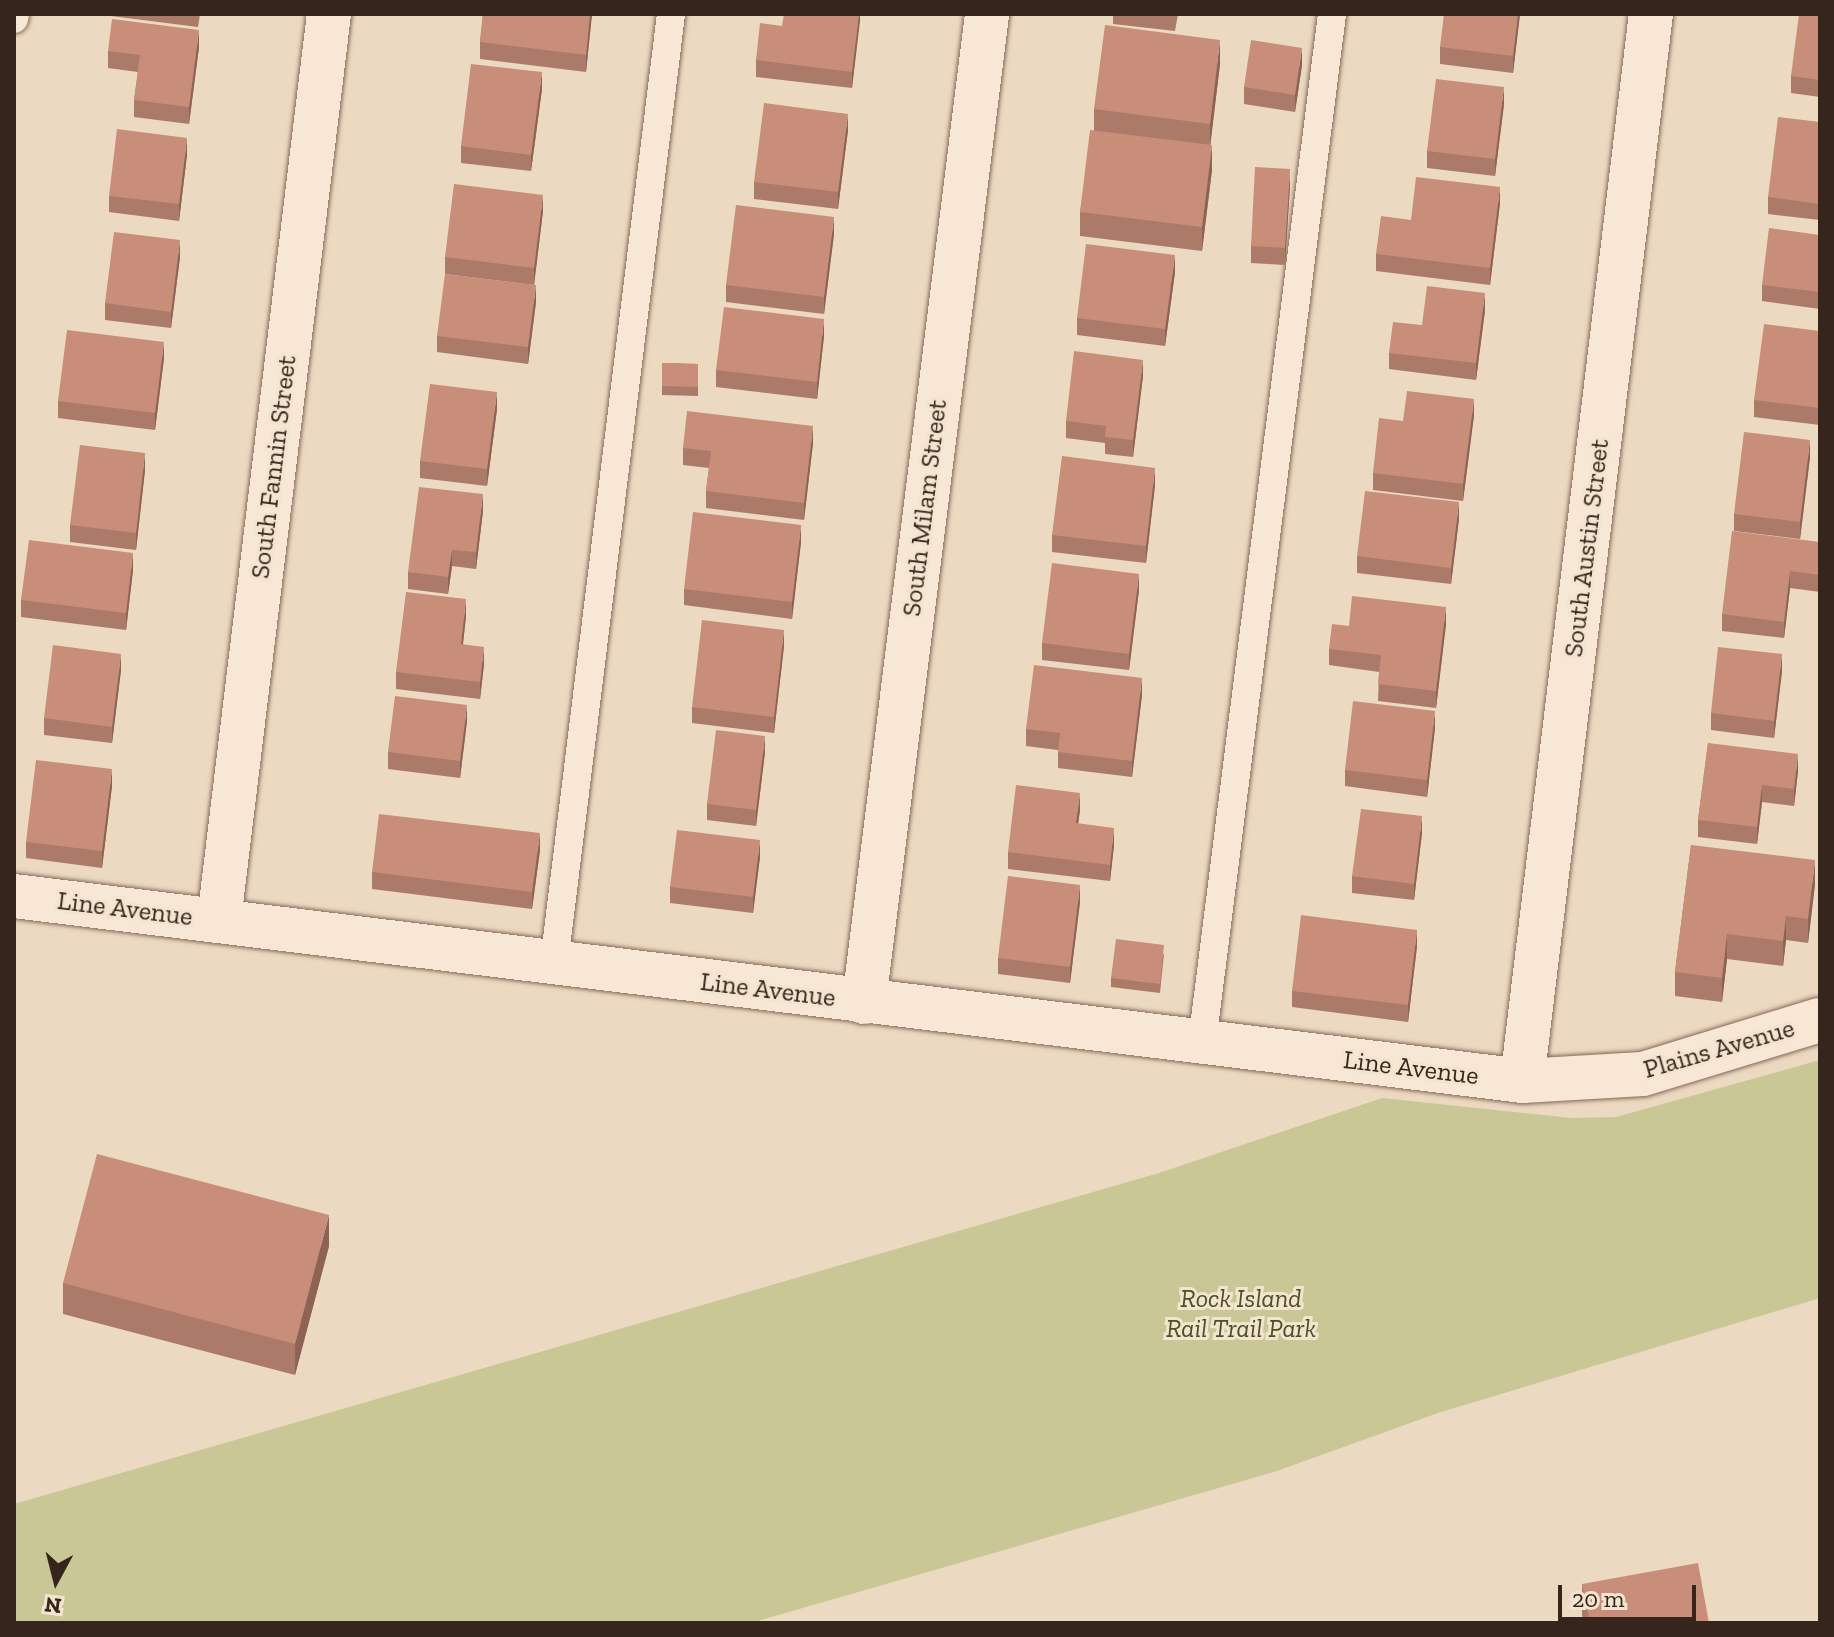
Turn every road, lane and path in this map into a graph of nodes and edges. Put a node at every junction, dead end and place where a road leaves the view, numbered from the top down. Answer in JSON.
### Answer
{"nodes":[{"id":1,"x":329,"y":14,"type":"edge"},
{"id":2,"x":671,"y":14,"type":"edge"},
{"id":3,"x":987,"y":14,"type":"edge"},
{"id":4,"x":1332,"y":14,"type":"edge"},
{"id":5,"x":1651,"y":14,"type":"edge"},
{"id":6,"x":14,"y":896,"type":"edge"},
{"id":7,"x":219,"y":920,"type":"junction"},
{"id":8,"x":554,"y":963,"type":"junction"},
{"id":9,"x":864,"y":1002,"type":"junction"},
{"id":10,"x":1820,"y":1020,"type":"edge"},
{"id":11,"x":1202,"y":1043,"type":"junction"},
{"id":12,"x":1522,"y":1081,"type":"junction"}],
"edges":[{"from":1,"to":7,"type":"street","name":"South Fannin Street"},
{"from":2,"to":8,"type":"lane"},
{"from":3,"to":9,"type":"street","name":"South Milam Street"},
{"from":4,"to":11,"type":"lane"},
{"from":5,"to":12,"type":"street","name":"South Austin Street"},
{"from":6,"to":7,"type":"street","name":"Line Avenue"},
{"from":7,"to":8,"type":"street","name":"Line Avenue"},
{"from":8,"to":9,"type":"street","name":"Line Avenue"},
{"from":9,"to":11,"type":"street","name":"Line Avenue"},
{"from":10,"to":12,"type":"street","name":"Plains Avenue"},
{"from":11,"to":12,"type":"street","name":"Line Avenue"}]}
